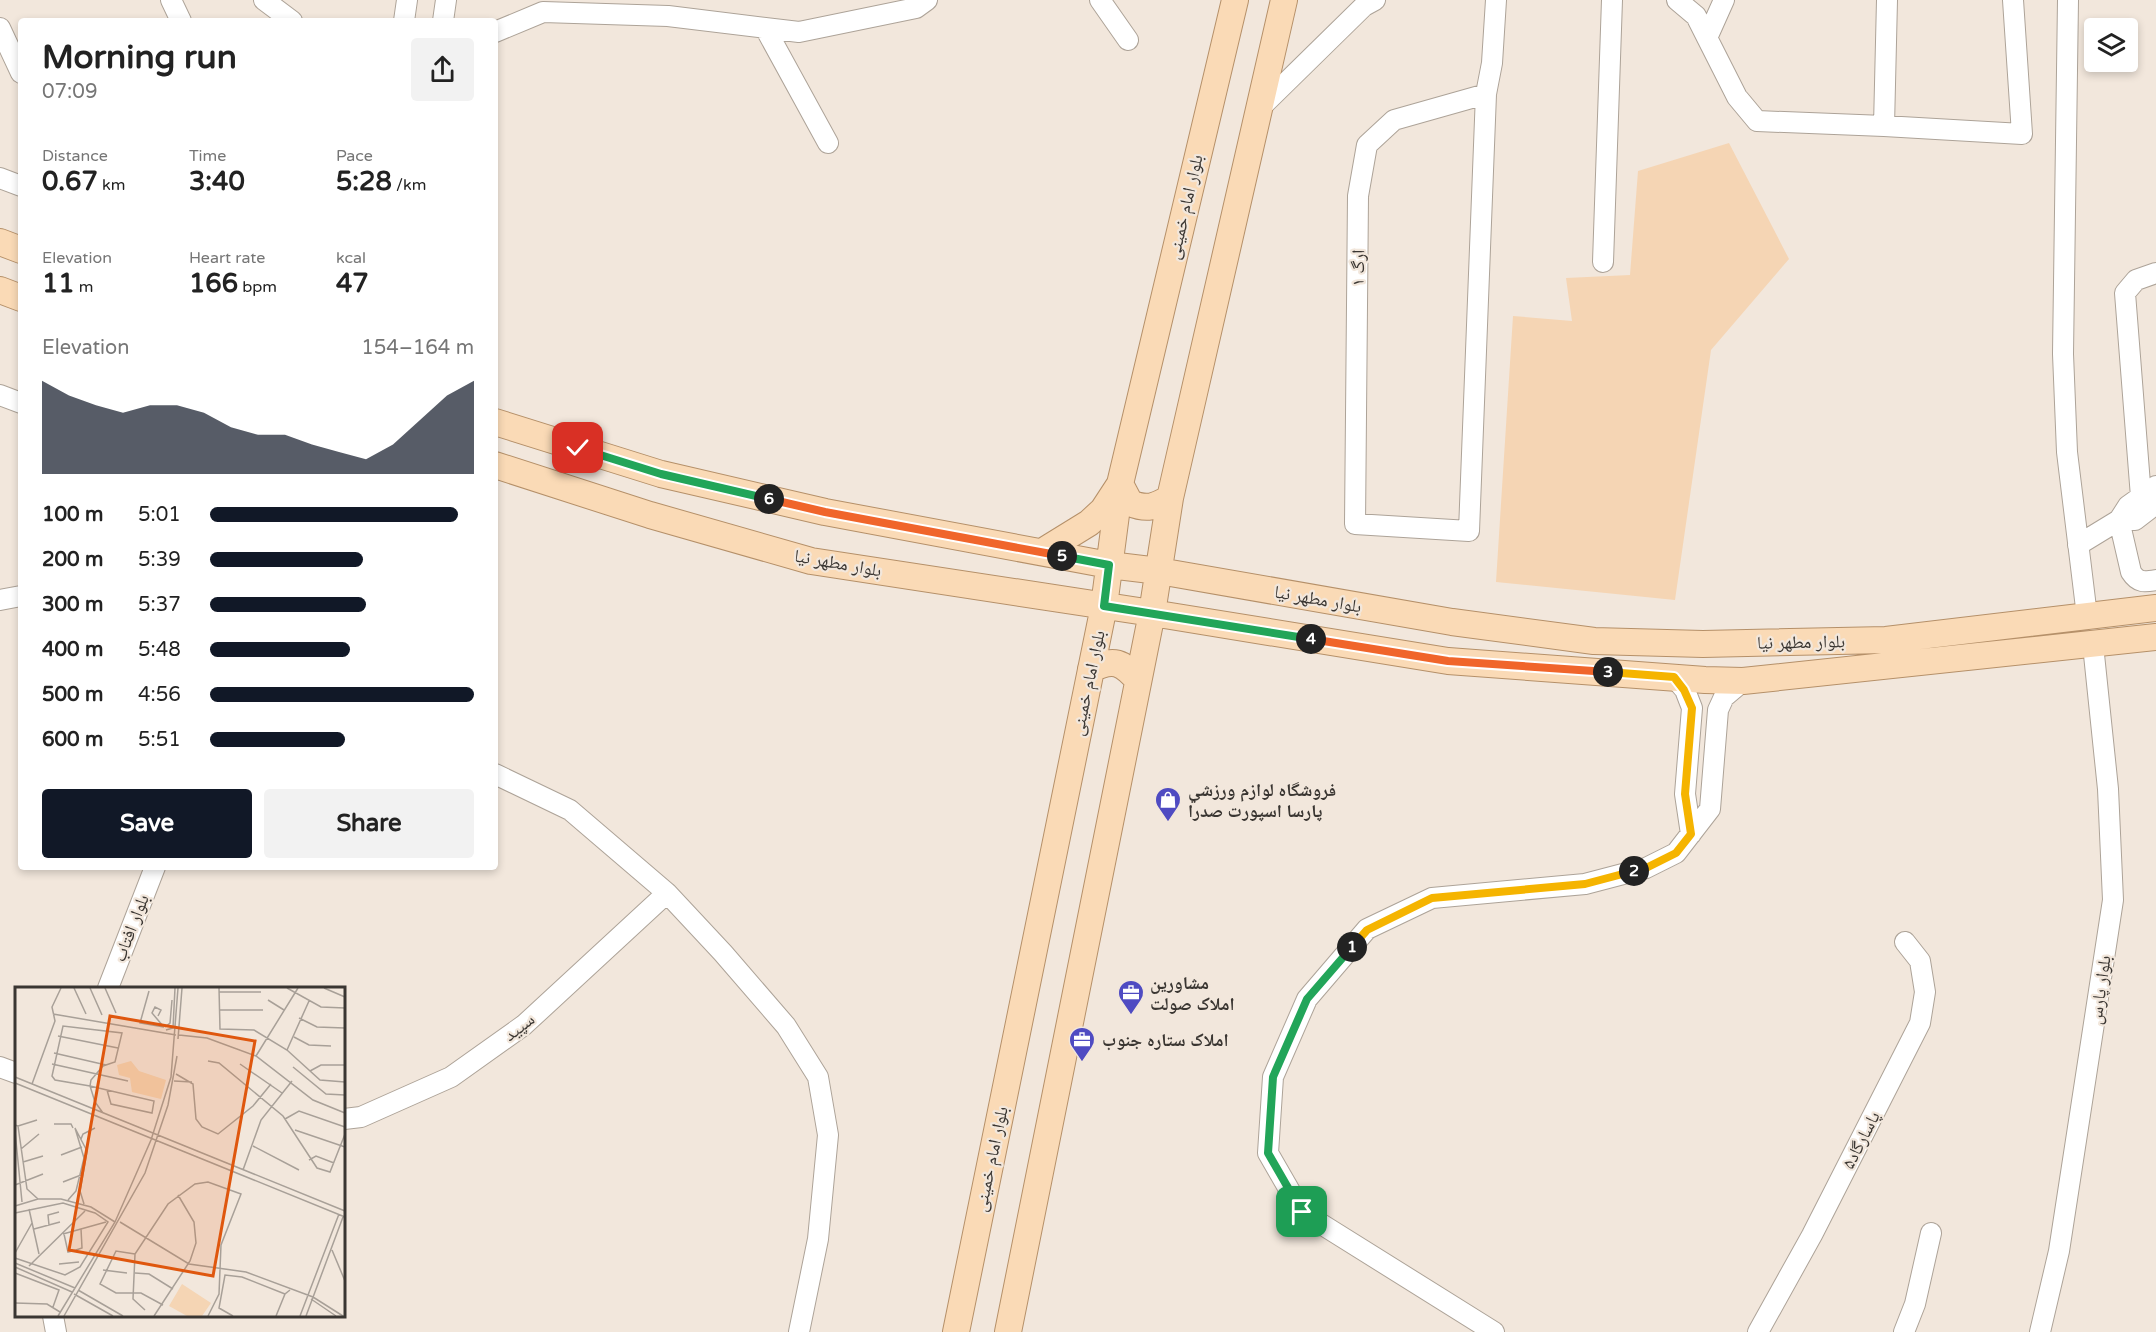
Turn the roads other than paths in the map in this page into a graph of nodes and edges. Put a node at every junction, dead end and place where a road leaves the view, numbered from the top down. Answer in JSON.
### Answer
{"nodes":[{"id":1,"x":171,"y":0,"type":"edge"},
{"id":2,"x":264,"y":0,"type":"edge"},
{"id":3,"x":407,"y":0,"type":"edge"},
{"id":4,"x":446,"y":0,"type":"edge"},
{"id":5,"x":927,"y":0,"type":"edge"},
{"id":6,"x":1100,"y":0,"type":"edge"},
{"id":7,"x":1235,"y":0,"type":"edge"},
{"id":8,"x":1284,"y":0,"type":"edge"},
{"id":9,"x":1496,"y":0,"type":"edge"},
{"id":10,"x":1612,"y":0,"type":"edge"},
{"id":11,"x":1677,"y":0,"type":"edge"},
{"id":12,"x":1724,"y":0,"type":"edge"},
{"id":13,"x":1887,"y":0,"type":"edge"},
{"id":14,"x":2013,"y":0,"type":"edge"},
{"id":15,"x":2068,"y":0,"type":"edge"},
{"id":16,"x":1367,"y":2,"type":"edge"},
{"id":17,"x":540,"y":6,"type":"edge"},
{"id":18,"x":180,"y":18,"type":"edge"},
{"id":19,"x":288,"y":18,"type":"edge"},
{"id":20,"x":404,"y":18,"type":"edge"},
{"id":21,"x":443,"y":18,"type":"edge"},
{"id":22,"x":0,"y":28,"type":"edge"},
{"id":23,"x":765,"y":28,"type":"junction"},
{"id":24,"x":498,"y":30,"type":"edge"},
{"id":25,"x":1707,"y":38,"type":"junction"},
{"id":26,"x":1128,"y":40,"type":"dead end"},
{"id":27,"x":12,"y":69,"type":"edge"},
{"id":28,"x":1486,"y":94,"type":"junction"},
{"id":29,"x":1260,"y":108,"type":"junction"},
{"id":30,"x":1884,"y":126,"type":"junction"},
{"id":31,"x":828,"y":143,"type":"dead end"},
{"id":32,"x":0,"y":178,"type":"edge"},
{"id":33,"x":18,"y":185,"type":"edge"},
{"id":34,"x":0,"y":242,"type":"edge"},
{"id":35,"x":18,"y":249,"type":"edge"},
{"id":36,"x":1603,"y":262,"type":"dead end"},
{"id":37,"x":2156,"y":273,"type":"edge"},
{"id":38,"x":0,"y":290,"type":"edge"},
{"id":39,"x":18,"y":297,"type":"edge"},
{"id":40,"x":0,"y":396,"type":"edge"},
{"id":41,"x":18,"y":402,"type":"edge"},
{"id":42,"x":498,"y":423,"type":"edge"},
{"id":43,"x":498,"y":466,"type":"edge"},
{"id":44,"x":1120,"y":484,"type":"junction"},
{"id":45,"x":1170,"y":498,"type":"junction"},
{"id":46,"x":2151,"y":505,"type":"edge"},
{"id":47,"x":2119,"y":520,"type":"junction"},
{"id":48,"x":2078,"y":545,"type":"junction"},
{"id":49,"x":1042,"y":552,"type":"junction"},
{"id":50,"x":1109,"y":565,"type":"junction"},
{"id":51,"x":1159,"y":571,"type":"junction"},
{"id":52,"x":2156,"y":580,"type":"edge"},
{"id":53,"x":18,"y":597,"type":"edge"},
{"id":54,"x":0,"y":600,"type":"edge"},
{"id":55,"x":1104,"y":606,"type":"junction"},
{"id":56,"x":2156,"y":608,"type":"edge"},
{"id":57,"x":1152,"y":613,"type":"junction"},
{"id":58,"x":2087,"y":616,"type":"junction"},
{"id":59,"x":2156,"y":637,"type":"edge"},
{"id":60,"x":1703,"y":644,"type":"junction"},
{"id":61,"x":2092,"y":645,"type":"junction"},
{"id":62,"x":1091,"y":669,"type":"junction"},
{"id":63,"x":1674,"y":677,"type":"junction"},
{"id":64,"x":1138,"y":680,"type":"junction"},
{"id":65,"x":1705,"y":681,"type":"junction"},
{"id":66,"x":1743,"y":681,"type":"junction"},
{"id":67,"x":498,"y":775,"type":"edge"},
{"id":68,"x":1691,"y":834,"type":"junction"},
{"id":69,"x":154,"y":870,"type":"edge"},
{"id":70,"x":667,"y":893,"type":"junction"},
{"id":71,"x":1905,"y":942,"type":"dead end"},
{"id":72,"x":108,"y":987,"type":"edge"},
{"id":73,"x":0,"y":1067,"type":"edge"},
{"id":74,"x":15,"y":1073,"type":"edge"},
{"id":75,"x":345,"y":1119,"type":"edge"},
{"id":76,"x":1931,"y":1233,"type":"dead end"},
{"id":77,"x":53,"y":1317,"type":"edge"},
{"id":78,"x":56,"y":1332,"type":"edge"},
{"id":79,"x":800,"y":1332,"type":"edge"},
{"id":80,"x":956,"y":1332,"type":"edge"},
{"id":81,"x":1008,"y":1332,"type":"edge"},
{"id":82,"x":1494,"y":1332,"type":"edge"},
{"id":83,"x":1758,"y":1332,"type":"edge"},
{"id":84,"x":1904,"y":1332,"type":"edge"},
{"id":85,"x":2040,"y":1332,"type":"edge"}],
"edges":[{"from":1,"to":18,"type":"street"},
{"from":2,"to":19,"type":"street"},
{"from":3,"to":20,"type":"street"},
{"from":4,"to":21,"type":"street"},
{"from":5,"to":23,"type":"street"},
{"from":6,"to":26,"type":"street"},
{"from":7,"to":44,"type":"main road","name":"بلوار امام خمینی"},
{"from":8,"to":29,"type":"main road"},
{"from":9,"to":28,"type":"street"},
{"from":10,"to":36,"type":"street"},
{"from":11,"to":25,"type":"street"},
{"from":12,"to":25,"type":"street"},
{"from":13,"to":30,"type":"street"},
{"from":14,"to":30,"type":"street"},
{"from":15,"to":48,"type":"street"},
{"from":16,"to":29,"type":"street"},
{"from":17,"to":23,"type":"street"},
{"from":17,"to":24,"type":"street"},
{"from":22,"to":27,"type":"street"},
{"from":23,"to":31,"type":"street"},
{"from":25,"to":30,"type":"street"},
{"from":28,"to":28,"type":"street","name":"ارگ ۱"},
{"from":29,"to":45,"type":"main road"},
{"from":32,"to":33,"type":"street"},
{"from":34,"to":35,"type":"main road"},
{"from":37,"to":46,"type":"street"},
{"from":38,"to":39,"type":"main road"},
{"from":40,"to":41,"type":"street"},
{"from":42,"to":49,"type":"main road","name":"بلوار مطهر نیا"},
{"from":43,"to":55,"type":"main road","name":"بلوار مطهر نیا"},
{"from":44,"to":45,"type":"main road"},
{"from":44,"to":49,"type":"main road"},
{"from":44,"to":50,"type":"main road","name":"بلوار امام خمینی"},
{"from":45,"to":51,"type":"main road"},
{"from":46,"to":47,"type":"street"},
{"from":47,"to":48,"type":"street"},
{"from":47,"to":52,"type":"street"},
{"from":48,"to":58,"type":"street"},
{"from":49,"to":50,"type":"main road","name":"بلوار مطهر نیا"},
{"from":50,"to":51,"type":"main road","name":"بلوار مطهر نیا"},
{"from":50,"to":55,"type":"main road","name":"بلوار امام خمینی"},
{"from":51,"to":57,"type":"main road"},
{"from":51,"to":60,"type":"main road","name":"بلوار مطهر نیا"},
{"from":53,"to":54,"type":"street"},
{"from":55,"to":57,"type":"main road","name":"بلوار مطهر نیا"},
{"from":55,"to":62,"type":"main road","name":"بلوار امام خمینی"},
{"from":56,"to":58,"type":"main road","name":"بلوار مطهر نیا"},
{"from":57,"to":63,"type":"main road","name":"بلوار مطهر نیا"},
{"from":57,"to":64,"type":"main road"},
{"from":58,"to":60,"type":"main road","name":"بلوار مطهر نیا"},
{"from":59,"to":61,"type":"main road","name":"بلوار مطهر نیا"},
{"from":60,"to":65,"type":"main road"},
{"from":61,"to":66,"type":"main road","name":"بلوار مطهر نیا"},
{"from":61,"to":85,"type":"street","name":"بلوار پارس"},
{"from":62,"to":64,"type":"main road"},
{"from":62,"to":80,"type":"main road","name":"بلوار امام خمینی"},
{"from":63,"to":65,"type":"main road","name":"بلوار مطهر نیا"},
{"from":63,"to":68,"type":"street"},
{"from":64,"to":81,"type":"main road"},
{"from":65,"to":66,"type":"main road","name":"بلوار مطهر نیا"},
{"from":66,"to":68,"type":"street"},
{"from":67,"to":70,"type":"street"},
{"from":68,"to":82,"type":"street"},
{"from":69,"to":72,"type":"street","name":"بلوار افتاب"},
{"from":70,"to":75,"type":"street","name":"سپید"},
{"from":70,"to":79,"type":"street"},
{"from":71,"to":83,"type":"street","name":"پاسارگاد۵"},
{"from":73,"to":74,"type":"street"},
{"from":76,"to":84,"type":"street"},
{"from":77,"to":78,"type":"street"}]}
